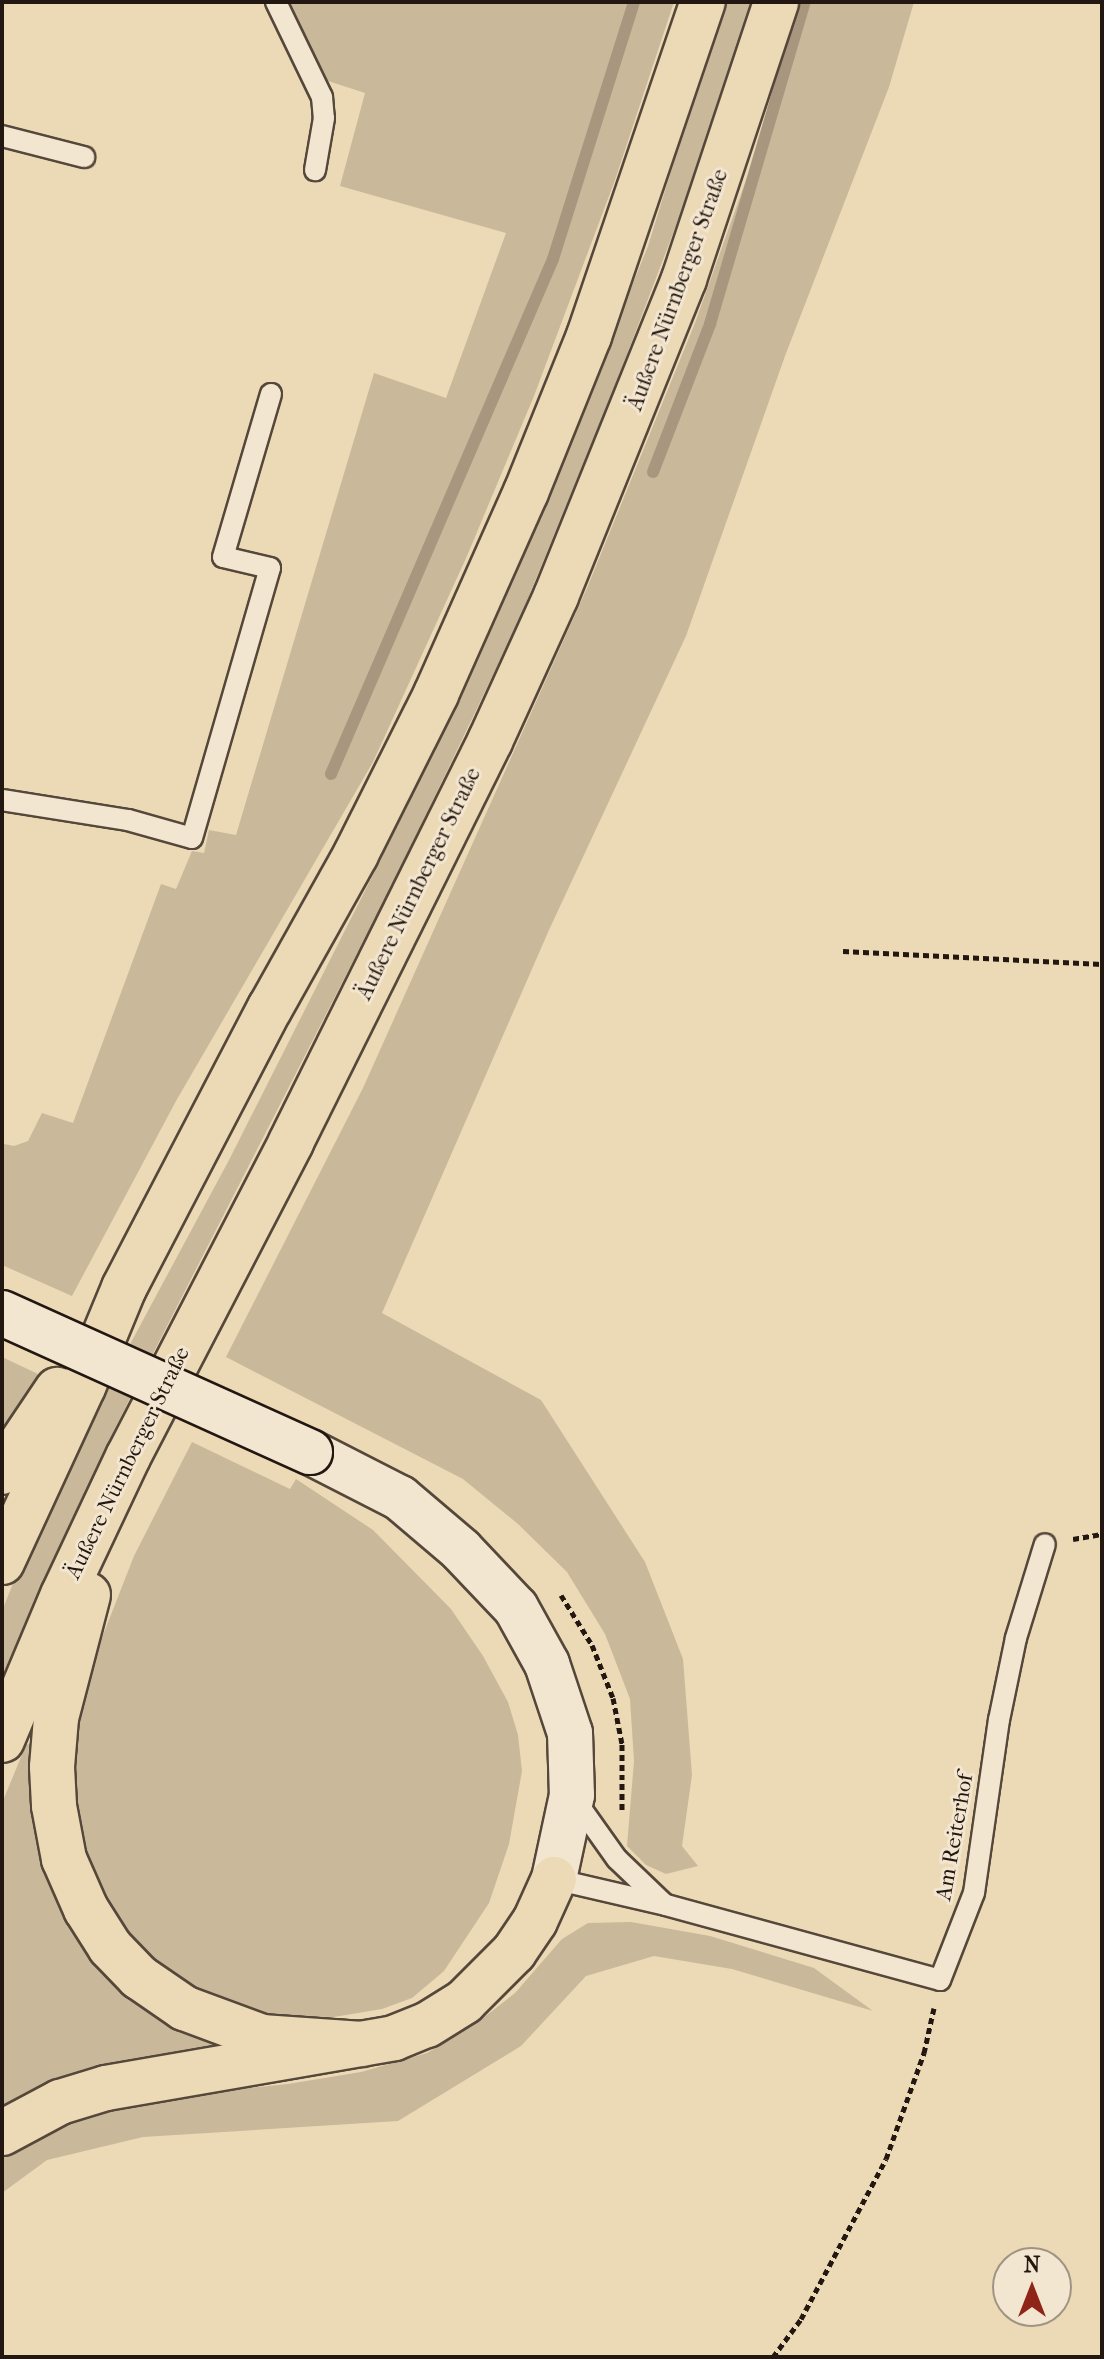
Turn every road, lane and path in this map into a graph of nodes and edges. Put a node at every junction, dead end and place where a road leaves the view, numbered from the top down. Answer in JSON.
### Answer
{"nodes":[{"id":1,"x":276,"y":2,"type":"edge"},
{"id":2,"x":703,"y":2,"type":"edge"},
{"id":3,"x":776,"y":2,"type":"edge"},
{"id":4,"x":2,"y":136,"type":"edge"},
{"id":5,"x":84,"y":157,"type":"dead end"},
{"id":6,"x":315,"y":170,"type":"dead end"},
{"id":7,"x":271,"y":394,"type":"dead end"},
{"id":8,"x":2,"y":800,"type":"edge"},
{"id":9,"x":843,"y":951,"type":"dead end"},
{"id":10,"x":1102,"y":964,"type":"edge"},
{"id":11,"x":124,"y":1288,"type":"junction"},
{"id":12,"x":2,"y":1313,"type":"edge"},
{"id":13,"x":128,"y":1457,"type":"junction"},
{"id":14,"x":2,"y":1472,"type":"edge"},
{"id":15,"x":1045,"y":1544,"type":"dead end"},
{"id":16,"x":2,"y":1562,"type":"edge"},
{"id":17,"x":2,"y":1740,"type":"edge"},
{"id":18,"x":572,"y":1795,"type":"junction"},
{"id":19,"x":554,"y":1879,"type":"junction"},
{"id":20,"x":666,"y":1905,"type":"junction"},
{"id":21,"x":940,"y":1980,"type":"junction"},
{"id":22,"x":362,"y":2044,"type":"junction"},
{"id":23,"x":2,"y":2133,"type":"edge"},
{"id":24,"x":773,"y":2357,"type":"edge"}],
"edges":[{"from":1,"to":6,"type":"lane"},
{"from":2,"to":11,"type":"highway"},
{"from":3,"to":13,"type":"highway","name":"Äußere Nürnberger Straße"},
{"from":4,"to":5,"type":"lane"},
{"from":7,"to":8,"type":"lane"},
{"from":9,"to":10,"type":"path"},
{"from":11,"to":14,"type":"highway"},
{"from":11,"to":16,"type":"highway"},
{"from":12,"to":18,"type":"street","bridge":true},
{"from":13,"to":17,"type":"highway","name":"Äußere Nürnberger Straße"},
{"from":13,"to":22,"type":"highway"},
{"from":15,"to":21,"type":"lane","name":"Am Reiterhof"},
{"from":18,"to":19,"type":"street"},
{"from":18,"to":20,"type":"lane"},
{"from":19,"to":20,"type":"lane"},
{"from":19,"to":22,"type":"highway"},
{"from":20,"to":21,"type":"lane"},
{"from":21,"to":24,"type":"path"},
{"from":22,"to":23,"type":"highway"}]}
